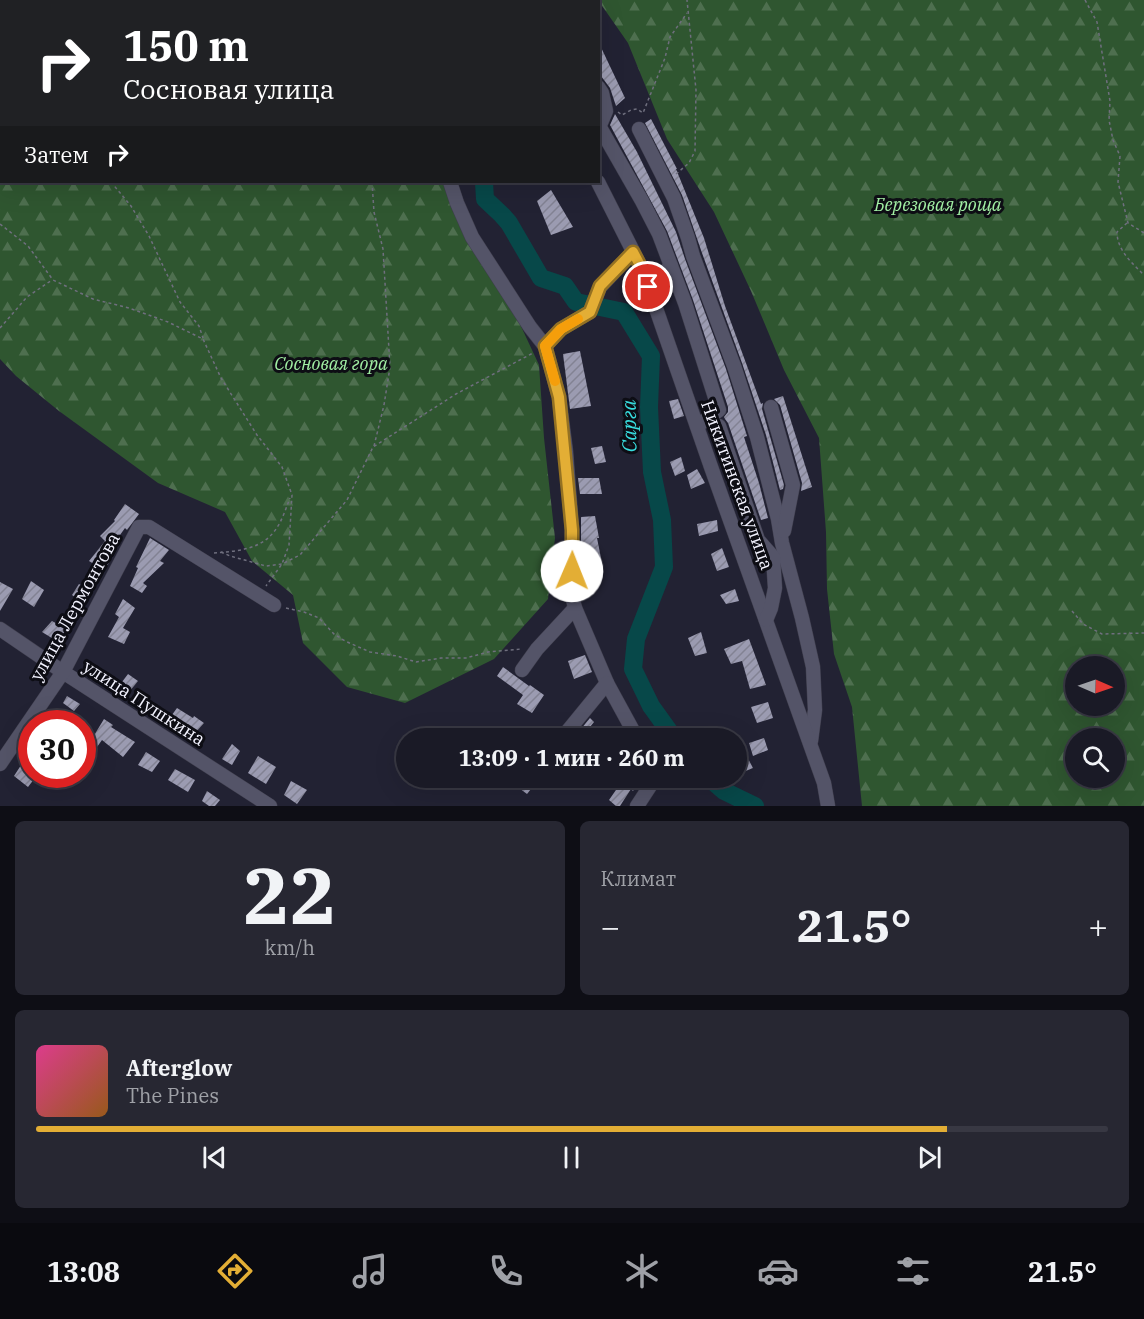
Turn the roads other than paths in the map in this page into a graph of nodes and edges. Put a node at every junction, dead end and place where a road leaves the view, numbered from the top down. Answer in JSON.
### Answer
{"nodes":[{"id":1,"x":600,"y":90,"type":"edge"},
{"id":2,"x":600,"y":122,"type":"edge"},
{"id":3,"x":600,"y":126,"type":"edge"},
{"id":4,"x":639,"y":129,"type":"dead end"},
{"id":5,"x":450,"y":183,"type":"edge"},
{"id":6,"x":598,"y":183,"type":"edge"},
{"id":7,"x":633,"y":252,"type":"junction"},
{"id":8,"x":671,"y":266,"type":"junction"},
{"id":9,"x":648,"y":287,"type":"junction"},
{"id":10,"x":545,"y":346,"type":"junction"},
{"id":11,"x":771,"y":407,"type":"dead end"},
{"id":12,"x":697,"y":426,"type":"junction"},
{"id":13,"x":719,"y":426,"type":"dead end"},
{"id":14,"x":782,"y":543,"type":"junction"},
{"id":15,"x":773,"y":557,"type":"junction"},
{"id":16,"x":274,"y":604,"type":"road end"},
{"id":17,"x":575,"y":608,"type":"junction"},
{"id":18,"x":766,"y":620,"type":"junction"},
{"id":19,"x":0,"y":629,"type":"edge"},
{"id":20,"x":522,"y":670,"type":"dead end"},
{"id":21,"x":63,"y":672,"type":"junction"},
{"id":22,"x":607,"y":682,"type":"junction"},
{"id":23,"x":570,"y":728,"type":"edge"},
{"id":24,"x":632,"y":728,"type":"edge"},
{"id":25,"x":811,"y":746,"type":"junction"},
{"id":26,"x":0,"y":764,"type":"edge"},
{"id":27,"x":649,"y":788,"type":"edge"},
{"id":28,"x":270,"y":806,"type":"edge"},
{"id":29,"x":637,"y":806,"type":"edge"},
{"id":30,"x":828,"y":806,"type":"edge"}],
"edges":[{"from":1,"to":2,"type":"street"},
{"from":3,"to":8,"type":"street"},
{"from":4,"to":14,"type":"street"},
{"from":5,"to":10,"type":"street"},
{"from":6,"to":7,"type":"street","name":"Никитинская улица"},
{"from":7,"to":9,"type":"street","name":"Никитинская улица"},
{"from":7,"to":10,"type":"street"},
{"from":8,"to":9,"type":"street"},
{"from":8,"to":12,"type":"street"},
{"from":9,"to":12,"type":"street","name":"Никитинская улица"},
{"from":10,"to":17,"type":"street"},
{"from":11,"to":14,"type":"street"},
{"from":12,"to":18,"type":"street","name":"Никитинская улица"},
{"from":13,"to":15,"type":"street"},
{"from":14,"to":15,"type":"street"},
{"from":14,"to":25,"type":"street"},
{"from":15,"to":18,"type":"street"},
{"from":16,"to":21,"type":"street","name":"улица Лермонтова"},
{"from":17,"to":20,"type":"street"},
{"from":17,"to":22,"type":"street"},
{"from":18,"to":25,"type":"street","name":"Никитинская улица"},
{"from":19,"to":21,"type":"street","name":"улица Пушкина"},
{"from":21,"to":26,"type":"street","name":"улица Лермонтова"},
{"from":21,"to":28,"type":"street","name":"улица Пушкина"},
{"from":22,"to":23,"type":"street"},
{"from":22,"to":24,"type":"street"},
{"from":25,"to":30,"type":"street","name":"Никитинская улица"},
{"from":27,"to":29,"type":"street"}]}
